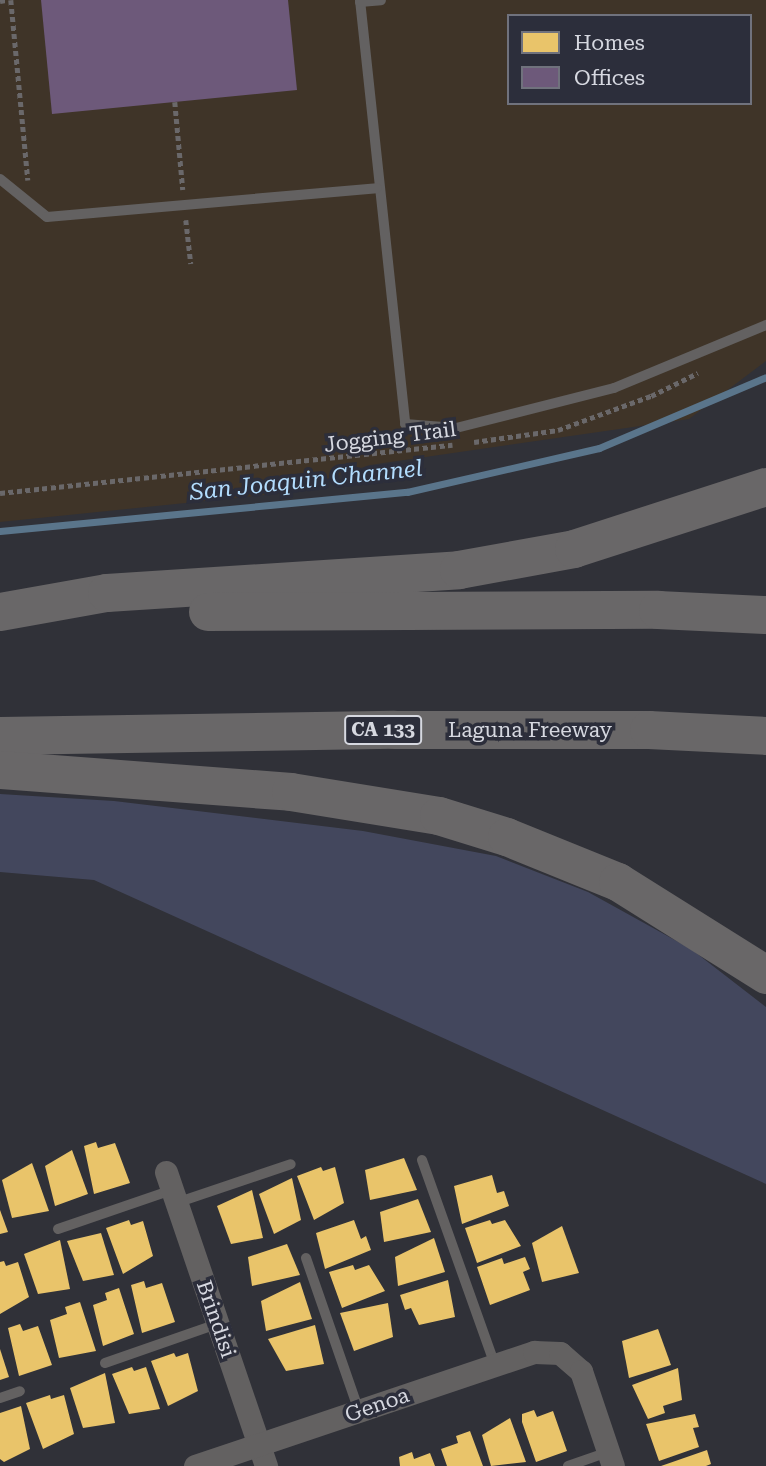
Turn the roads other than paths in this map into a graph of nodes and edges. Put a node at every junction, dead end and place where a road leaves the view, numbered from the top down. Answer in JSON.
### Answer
{"nodes":[{"id":1,"x":381,"y":0,"type":"edge"},
{"id":2,"x":360,"y":1,"type":"edge"},
{"id":3,"x":0,"y":179,"type":"edge"},
{"id":4,"x":377,"y":188,"type":"junction"},
{"id":5,"x":766,"y":325,"type":"edge"},
{"id":6,"x":766,"y":487,"type":"edge"},
{"id":7,"x":0,"y":614,"type":"edge"},
{"id":8,"x":766,"y":615,"type":"edge"},
{"id":9,"x":0,"y":736,"type":"edge"},
{"id":10,"x":766,"y":736,"type":"edge"},
{"id":11,"x":0,"y":770,"type":"edge"},
{"id":12,"x":702,"y":932,"type":"junction"},
{"id":13,"x":766,"y":975,"type":"edge"},
{"id":14,"x":766,"y":986,"type":"edge"},
{"id":15,"x":422,"y":1160,"type":"dead end"},
{"id":16,"x":291,"y":1164,"type":"dead end"},
{"id":17,"x":171,"y":1188,"type":"junction"},
{"id":18,"x":58,"y":1229,"type":"dead end"},
{"id":19,"x":306,"y":1258,"type":"dead end"},
{"id":20,"x":217,"y":1324,"type":"junction"},
{"id":21,"x":105,"y":1363,"type":"dead end"},
{"id":22,"x":495,"y":1365,"type":"junction"},
{"id":23,"x":20,"y":1391,"type":"dead end"},
{"id":24,"x":0,"y":1398,"type":"edge"},
{"id":25,"x":359,"y":1411,"type":"junction"},
{"id":26,"x":262,"y":1455,"type":"edge"},
{"id":27,"x":611,"y":1459,"type":"edge"},
{"id":28,"x":195,"y":1466,"type":"edge"},
{"id":29,"x":568,"y":1466,"type":"edge"}],
"edges":[{"from":1,"to":2,"type":"lane"},
{"from":2,"to":4,"type":"lane"},
{"from":3,"to":4,"type":"lane"},
{"from":4,"to":5,"type":"lane"},
{"from":6,"to":7,"type":"highway"},
{"from":7,"to":8,"type":"highway"},
{"from":9,"to":10,"type":"highway","name":"Laguna Freeway","number":"CA 133"},
{"from":11,"to":12,"type":"highway"},
{"from":12,"to":13,"type":"highway"},
{"from":12,"to":14,"type":"highway"},
{"from":15,"to":22,"type":"lane"},
{"from":16,"to":17,"type":"lane"},
{"from":17,"to":18,"type":"lane"},
{"from":17,"to":20,"type":"street","name":"Brindisi"},
{"from":19,"to":25,"type":"lane"},
{"from":20,"to":21,"type":"lane"},
{"from":20,"to":26,"type":"street","name":"Brindisi"},
{"from":22,"to":25,"type":"street","name":"Genoa"},
{"from":22,"to":27,"type":"street","name":"Genoa"},
{"from":23,"to":24,"type":"lane"},
{"from":25,"to":26,"type":"street","name":"Genoa"},
{"from":26,"to":28,"type":"street","name":"Genoa"},
{"from":27,"to":29,"type":"lane"}]}
